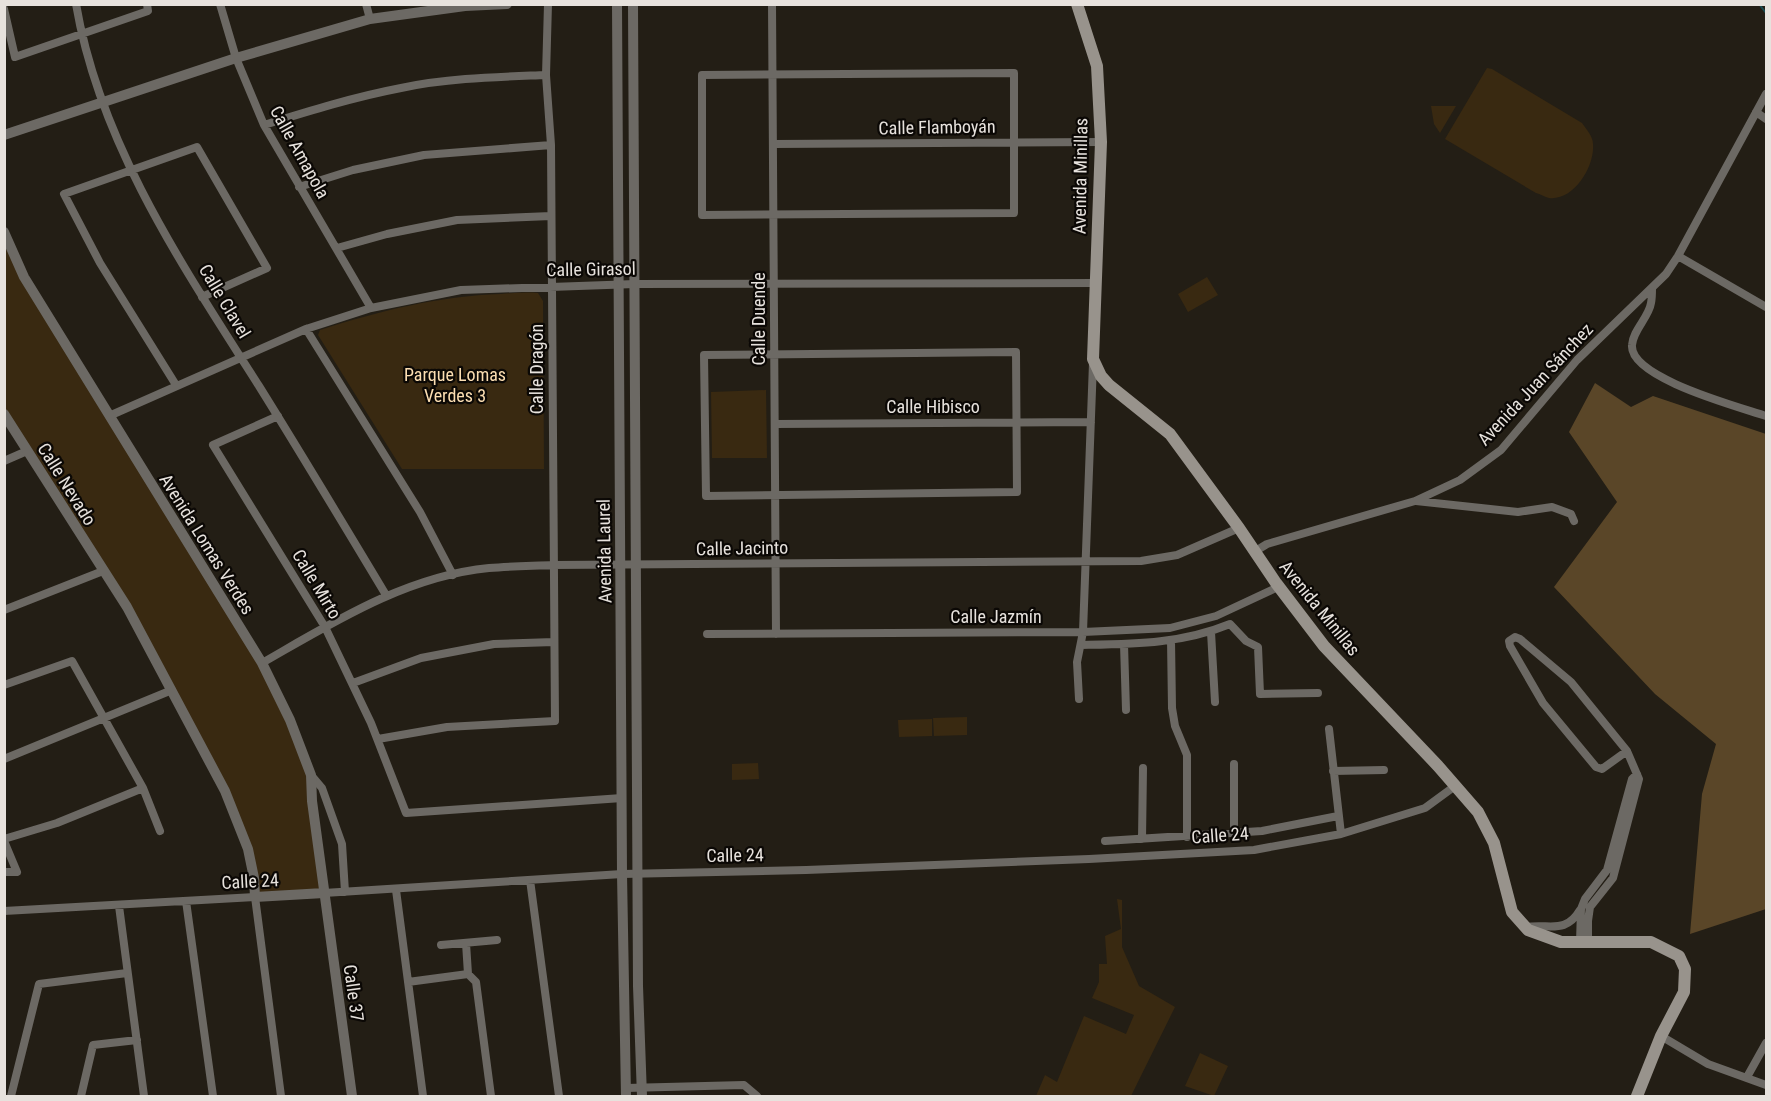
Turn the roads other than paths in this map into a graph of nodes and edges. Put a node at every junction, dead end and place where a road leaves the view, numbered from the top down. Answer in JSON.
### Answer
{"nodes":[{"id":1,"x":76,"y":4,"type":"edge"},
{"id":2,"x":147,"y":4,"type":"edge"},
{"id":3,"x":220,"y":4,"type":"edge"},
{"id":4,"x":366,"y":4,"type":"edge"},
{"id":5,"x":507,"y":4,"type":"edge"},
{"id":6,"x":548,"y":4,"type":"edge"},
{"id":7,"x":617,"y":4,"type":"edge"},
{"id":8,"x":633,"y":4,"type":"edge"},
{"id":9,"x":772,"y":4,"type":"edge"},
{"id":10,"x":1077,"y":4,"type":"edge"},
{"id":11,"x":4,"y":9,"type":"edge"},
{"id":12,"x":370,"y":19,"type":"junction"},
{"id":13,"x":81,"y":34,"type":"junction"},
{"id":14,"x":236,"y":58,"type":"junction"},
{"id":15,"x":546,"y":75,"type":"junction"},
{"id":16,"x":773,"y":75,"type":"junction"},
{"id":17,"x":1767,"y":94,"type":"edge"},
{"id":18,"x":103,"y":103,"type":"junction"},
{"id":19,"x":1756,"y":112,"type":"junction"},
{"id":20,"x":1767,"y":119,"type":"edge"},
{"id":21,"x":264,"y":125,"type":"junction"},
{"id":22,"x":4,"y":135,"type":"edge"},
{"id":23,"x":1015,"y":142,"type":"junction"},
{"id":24,"x":1101,"y":142,"type":"junction"},
{"id":25,"x":773,"y":144,"type":"junction"},
{"id":26,"x":551,"y":146,"type":"junction"},
{"id":27,"x":131,"y":171,"type":"junction"},
{"id":28,"x":299,"y":187,"type":"junction"},
{"id":29,"x":774,"y":214,"type":"junction"},
{"id":30,"x":551,"y":216,"type":"junction"},
{"id":31,"x":4,"y":232,"type":"edge"},
{"id":32,"x":337,"y":248,"type":"junction"},
{"id":33,"x":1678,"y":256,"type":"junction"},
{"id":34,"x":1096,"y":283,"type":"junction"},
{"id":35,"x":635,"y":284,"type":"junction"},
{"id":36,"x":774,"y":284,"type":"junction"},
{"id":37,"x":552,"y":285,"type":"junction"},
{"id":38,"x":619,"y":285,"type":"junction"},
{"id":39,"x":1652,"y":289,"type":"junction"},
{"id":40,"x":202,"y":297,"type":"junction"},
{"id":41,"x":1767,"y":307,"type":"edge"},
{"id":42,"x":371,"y":308,"type":"junction"},
{"id":43,"x":306,"y":329,"type":"junction"},
{"id":44,"x":775,"y":354,"type":"junction"},
{"id":45,"x":241,"y":357,"type":"junction"},
{"id":46,"x":1093,"y":359,"type":"junction"},
{"id":47,"x":176,"y":385,"type":"junction"},
{"id":48,"x":4,"y":414,"type":"edge"},
{"id":49,"x":109,"y":416,"type":"junction"},
{"id":50,"x":278,"y":416,"type":"junction"},
{"id":51,"x":1767,"y":416,"type":"edge"},
{"id":52,"x":1016,"y":422,"type":"junction"},
{"id":53,"x":1091,"y":422,"type":"junction"},
{"id":54,"x":775,"y":424,"type":"junction"},
{"id":55,"x":27,"y":451,"type":"junction"},
{"id":56,"x":4,"y":460,"type":"edge"},
{"id":57,"x":776,"y":494,"type":"junction"},
{"id":58,"x":1415,"y":501,"type":"junction"},
{"id":59,"x":1574,"y":521,"type":"dead end"},
{"id":60,"x":1239,"y":528,"type":"junction"},
{"id":61,"x":1254,"y":552,"type":"junction"},
{"id":62,"x":1086,"y":562,"type":"junction"},
{"id":63,"x":776,"y":564,"type":"junction"},
{"id":64,"x":554,"y":565,"type":"junction"},
{"id":65,"x":620,"y":566,"type":"junction"},
{"id":66,"x":637,"y":566,"type":"junction"},
{"id":67,"x":103,"y":571,"type":"junction"},
{"id":68,"x":453,"y":575,"type":"junction"},
{"id":69,"x":1278,"y":587,"type":"junction"},
{"id":70,"x":386,"y":595,"type":"junction"},
{"id":71,"x":4,"y":610,"type":"edge"},
{"id":72,"x":325,"y":627,"type":"junction"},
{"id":73,"x":1083,"y":632,"type":"junction"},
{"id":74,"x":1211,"y":632,"type":"junction"},
{"id":75,"x":707,"y":634,"type":"dead end"},
{"id":76,"x":776,"y":634,"type":"junction"},
{"id":77,"x":1171,"y":640,"type":"junction"},
{"id":78,"x":554,"y":642,"type":"junction"},
{"id":79,"x":1124,"y":644,"type":"junction"},
{"id":80,"x":1082,"y":645,"type":"junction"},
{"id":81,"x":1528,"y":646,"type":"junction"},
{"id":82,"x":1516,"y":656,"type":"junction"},
{"id":83,"x":262,"y":663,"type":"junction"},
{"id":84,"x":353,"y":683,"type":"junction"},
{"id":85,"x":4,"y":686,"type":"edge"},
{"id":86,"x":172,"y":690,"type":"junction"},
{"id":87,"x":1318,"y":693,"type":"dead end"},
{"id":88,"x":1079,"y":699,"type":"dead end"},
{"id":89,"x":1215,"y":702,"type":"dead end"},
{"id":90,"x":1126,"y":710,"type":"dead end"},
{"id":91,"x":104,"y":717,"type":"junction"},
{"id":92,"x":1329,"y":729,"type":"dead end"},
{"id":93,"x":378,"y":739,"type":"junction"},
{"id":94,"x":1627,"y":751,"type":"junction"},
{"id":95,"x":4,"y":759,"type":"edge"},
{"id":96,"x":1234,"y":764,"type":"dead end"},
{"id":97,"x":1143,"y":768,"type":"dead end"},
{"id":98,"x":1384,"y":770,"type":"dead end"},
{"id":99,"x":1333,"y":771,"type":"junction"},
{"id":100,"x":1637,"y":774,"type":"junction"},
{"id":101,"x":311,"y":776,"type":"junction"},
{"id":102,"x":1455,"y":786,"type":"junction"},
{"id":103,"x":143,"y":788,"type":"junction"},
{"id":104,"x":622,"y":798,"type":"junction"},
{"id":105,"x":1338,"y":816,"type":"junction"},
{"id":106,"x":160,"y":831,"type":"dead end"},
{"id":107,"x":1234,"y":834,"type":"junction"},
{"id":108,"x":1341,"y":834,"type":"junction"},
{"id":109,"x":1187,"y":837,"type":"junction"},
{"id":110,"x":1142,"y":839,"type":"junction"},
{"id":111,"x":4,"y":840,"type":"edge"},
{"id":112,"x":1105,"y":841,"type":"dead end"},
{"id":113,"x":4,"y":872,"type":"edge"},
{"id":114,"x":639,"y":873,"type":"junction"},
{"id":115,"x":622,"y":874,"type":"junction"},
{"id":116,"x":530,"y":880,"type":"junction"},
{"id":117,"x":396,"y":890,"type":"junction"},
{"id":118,"x":345,"y":892,"type":"junction"},
{"id":119,"x":324,"y":893,"type":"junction"},
{"id":120,"x":255,"y":897,"type":"junction"},
{"id":121,"x":186,"y":901,"type":"junction"},
{"id":122,"x":118,"y":906,"type":"junction"},
{"id":123,"x":1581,"y":909,"type":"junction"},
{"id":124,"x":4,"y":911,"type":"edge"},
{"id":125,"x":1526,"y":927,"type":"junction"},
{"id":126,"x":497,"y":940,"type":"dead end"},
{"id":127,"x":1584,"y":942,"type":"junction"},
{"id":128,"x":466,"y":943,"type":"junction"},
{"id":129,"x":441,"y":945,"type":"dead end"},
{"id":130,"x":127,"y":973,"type":"junction"},
{"id":131,"x":468,"y":974,"type":"junction"},
{"id":132,"x":408,"y":982,"type":"junction"},
{"id":133,"x":1661,"y":1036,"type":"junction"},
{"id":134,"x":137,"y":1040,"type":"junction"},
{"id":135,"x":1767,"y":1043,"type":"edge"},
{"id":136,"x":1747,"y":1077,"type":"junction"},
{"id":137,"x":1767,"y":1085,"type":"edge"},
{"id":138,"x":626,"y":1092,"type":"edge"},
{"id":139,"x":641,"y":1092,"type":"edge"},
{"id":140,"x":11,"y":1096,"type":"edge"},
{"id":141,"x":81,"y":1096,"type":"edge"},
{"id":142,"x":144,"y":1096,"type":"edge"},
{"id":143,"x":213,"y":1096,"type":"edge"},
{"id":144,"x":281,"y":1096,"type":"edge"},
{"id":145,"x":352,"y":1096,"type":"edge"},
{"id":146,"x":423,"y":1096,"type":"edge"},
{"id":147,"x":491,"y":1096,"type":"edge"},
{"id":148,"x":560,"y":1096,"type":"edge"},
{"id":149,"x":757,"y":1096,"type":"edge"},
{"id":150,"x":1636,"y":1096,"type":"edge"}],
"edges":[{"from":1,"to":13,"type":"street","name":"Calle Clavel"},
{"from":2,"to":13,"type":"street"},
{"from":3,"to":14,"type":"street","name":"Calle Amapola"},
{"from":4,"to":12,"type":"street"},
{"from":5,"to":12,"type":"street"},
{"from":6,"to":15,"type":"street","name":"Calle Dragón"},
{"from":7,"to":38,"type":"street","name":"Avenida Laurel"},
{"from":8,"to":35,"type":"street","name":"Avenida Laurel"},
{"from":9,"to":16,"type":"street","name":"Calle Duende"},
{"from":10,"to":24,"type":"main road","name":"Avenida Minillas"},
{"from":11,"to":13,"type":"street"},
{"from":12,"to":14,"type":"street"},
{"from":13,"to":18,"type":"street","name":"Calle Clavel"},
{"from":14,"to":18,"type":"street"},
{"from":14,"to":21,"type":"street","name":"Calle Amapola"},
{"from":15,"to":21,"type":"street"},
{"from":15,"to":26,"type":"street","name":"Calle Dragón"},
{"from":16,"to":23,"type":"street"},
{"from":16,"to":25,"type":"street","name":"Calle Duende"},
{"from":16,"to":29,"type":"street"},
{"from":17,"to":19,"type":"street","name":"Avenida Juan Sánchez"},
{"from":18,"to":22,"type":"street"},
{"from":18,"to":27,"type":"street","name":"Calle Clavel"},
{"from":19,"to":20,"type":"street"},
{"from":19,"to":33,"type":"street","name":"Avenida Juan Sánchez"},
{"from":21,"to":28,"type":"street","name":"Calle Amapola"},
{"from":23,"to":24,"type":"street","name":"Calle Flamboyán"},
{"from":23,"to":25,"type":"street","name":"Calle Flamboyán"},
{"from":23,"to":29,"type":"street"},
{"from":24,"to":34,"type":"main road","name":"Avenida Minillas"},
{"from":25,"to":29,"type":"street","name":"Calle Duende"},
{"from":26,"to":28,"type":"street"},
{"from":26,"to":30,"type":"street","name":"Calle Dragón"},
{"from":27,"to":40,"type":"street","name":"Calle Clavel"},
{"from":27,"to":40,"type":"street"},
{"from":27,"to":47,"type":"street"},
{"from":28,"to":32,"type":"street","name":"Calle Amapola"},
{"from":29,"to":36,"type":"street","name":"Calle Duende"},
{"from":30,"to":32,"type":"street"},
{"from":30,"to":37,"type":"street","name":"Calle Dragón"},
{"from":31,"to":49,"type":"street","name":"Avenida Lomas Verdes"},
{"from":32,"to":42,"type":"street","name":"Calle Amapola"},
{"from":33,"to":39,"type":"street","name":"Avenida Juan Sánchez"},
{"from":33,"to":41,"type":"street"},
{"from":34,"to":36,"type":"street","name":"Calle Girasol"},
{"from":34,"to":46,"type":"main road","name":"Avenida Minillas"},
{"from":35,"to":36,"type":"street","name":"Calle Girasol"},
{"from":35,"to":38,"type":"street","name":"Calle Girasol"},
{"from":35,"to":66,"type":"street","name":"Avenida Laurel"},
{"from":36,"to":44,"type":"street","name":"Calle Duende"},
{"from":37,"to":38,"type":"street","name":"Calle Girasol"},
{"from":37,"to":42,"type":"street","name":"Calle Girasol"},
{"from":37,"to":64,"type":"street","name":"Calle Dragón"},
{"from":38,"to":65,"type":"street","name":"Avenida Laurel"},
{"from":39,"to":51,"type":"street"},
{"from":39,"to":58,"type":"street","name":"Avenida Juan Sánchez"},
{"from":40,"to":45,"type":"street","name":"Calle Clavel"},
{"from":42,"to":43,"type":"street","name":"Calle Girasol"},
{"from":43,"to":45,"type":"street","name":"Calle Girasol"},
{"from":43,"to":68,"type":"street"},
{"from":44,"to":52,"type":"street"},
{"from":44,"to":54,"type":"street","name":"Calle Duende"},
{"from":44,"to":57,"type":"street"},
{"from":45,"to":47,"type":"street","name":"Calle Girasol"},
{"from":45,"to":50,"type":"street","name":"Calle Clavel"},
{"from":46,"to":53,"type":"street"},
{"from":46,"to":60,"type":"main road","name":"Avenida Minillas"},
{"from":47,"to":49,"type":"street","name":"Calle Girasol"},
{"from":48,"to":55,"type":"street","name":"Calle Nevado"},
{"from":49,"to":83,"type":"street","name":"Avenida Lomas Verdes"},
{"from":50,"to":70,"type":"street","name":"Calle Clavel"},
{"from":50,"to":72,"type":"street","name":"Calle Mirto"},
{"from":52,"to":53,"type":"street","name":"Calle Hibisco"},
{"from":52,"to":54,"type":"street","name":"Calle Hibisco"},
{"from":52,"to":57,"type":"street"},
{"from":53,"to":62,"type":"street"},
{"from":54,"to":57,"type":"street","name":"Calle Duende"},
{"from":55,"to":56,"type":"street"},
{"from":55,"to":67,"type":"street","name":"Calle Nevado"},
{"from":57,"to":63,"type":"street","name":"Calle Duende"},
{"from":58,"to":59,"type":"street"},
{"from":58,"to":61,"type":"street","name":"Avenida Juan Sánchez"},
{"from":60,"to":61,"type":"main road","name":"Avenida Minillas"},
{"from":60,"to":62,"type":"street","name":"Calle Jacinto"},
{"from":61,"to":69,"type":"main road","name":"Avenida Minillas"},
{"from":62,"to":63,"type":"street","name":"Calle Jacinto"},
{"from":62,"to":73,"type":"street"},
{"from":63,"to":66,"type":"street","name":"Calle Jacinto"},
{"from":63,"to":76,"type":"street","name":"Calle Duende"},
{"from":64,"to":65,"type":"street","name":"Calle Jacinto"},
{"from":64,"to":68,"type":"street","name":"Calle Jacinto"},
{"from":64,"to":78,"type":"street","name":"Calle Dragón"},
{"from":65,"to":66,"type":"street","name":"Calle Jacinto"},
{"from":65,"to":104,"type":"street","name":"Avenida Laurel"},
{"from":66,"to":114,"type":"street","name":"Avenida Laurel"},
{"from":67,"to":71,"type":"street"},
{"from":67,"to":86,"type":"street","name":"Calle Nevado"},
{"from":68,"to":70,"type":"street","name":"Calle Jacinto"},
{"from":69,"to":73,"type":"street","name":"Calle Jazmín"},
{"from":69,"to":102,"type":"main road","name":"Avenida Minillas"},
{"from":70,"to":72,"type":"street","name":"Calle Jacinto"},
{"from":72,"to":83,"type":"street","name":"Calle Jacinto"},
{"from":72,"to":84,"type":"street","name":"Calle Mirto"},
{"from":73,"to":76,"type":"street","name":"Calle Jazmín"},
{"from":73,"to":80,"type":"street"},
{"from":74,"to":77,"type":"street"},
{"from":74,"to":87,"type":"street"},
{"from":74,"to":89,"type":"street"},
{"from":75,"to":76,"type":"street","name":"Calle Jazmín"},
{"from":77,"to":79,"type":"street"},
{"from":77,"to":109,"type":"street"},
{"from":78,"to":84,"type":"street"},
{"from":78,"to":93,"type":"street","name":"Calle Dragón"},
{"from":79,"to":80,"type":"street"},
{"from":79,"to":90,"type":"street"},
{"from":80,"to":88,"type":"street"},
{"from":81,"to":82,"type":"street"},
{"from":81,"to":82,"type":"street"},
{"from":81,"to":94,"type":"street"},
{"from":82,"to":94,"type":"street"},
{"from":83,"to":101,"type":"street","name":"Avenida Lomas Verdes"},
{"from":84,"to":93,"type":"street","name":"Calle Mirto"},
{"from":85,"to":91,"type":"street"},
{"from":86,"to":91,"type":"street"},
{"from":86,"to":120,"type":"street","name":"Calle Nevado"},
{"from":91,"to":95,"type":"street"},
{"from":91,"to":103,"type":"street"},
{"from":92,"to":99,"type":"street"},
{"from":93,"to":104,"type":"street","name":"Calle Mirto"},
{"from":94,"to":100,"type":"street"},
{"from":96,"to":107,"type":"street"},
{"from":97,"to":110,"type":"street"},
{"from":98,"to":99,"type":"street"},
{"from":99,"to":105,"type":"street"},
{"from":100,"to":123,"type":"street"},
{"from":100,"to":127,"type":"street"},
{"from":101,"to":118,"type":"street"},
{"from":101,"to":119,"type":"street","name":"Avenida Lomas Verdes"},
{"from":102,"to":108,"type":"street","name":"Calle 24"},
{"from":102,"to":125,"type":"main road","name":"Avenida Minillas"},
{"from":103,"to":106,"type":"street"},
{"from":103,"to":111,"type":"street"},
{"from":104,"to":115,"type":"street","name":"Avenida Laurel"},
{"from":105,"to":107,"type":"street"},
{"from":105,"to":108,"type":"street"},
{"from":107,"to":109,"type":"street"},
{"from":108,"to":114,"type":"street","name":"Calle 24"},
{"from":109,"to":110,"type":"street"},
{"from":110,"to":112,"type":"street"},
{"from":111,"to":113,"type":"street"},
{"from":114,"to":115,"type":"street","name":"Calle 24"},
{"from":114,"to":139,"type":"street","name":"Avenida Laurel"},
{"from":115,"to":116,"type":"street","name":"Calle 24"},
{"from":115,"to":138,"type":"street","name":"Avenida Laurel"},
{"from":116,"to":117,"type":"street","name":"Calle 24"},
{"from":116,"to":148,"type":"street"},
{"from":117,"to":118,"type":"street","name":"Calle 24"},
{"from":117,"to":132,"type":"street"},
{"from":118,"to":119,"type":"street","name":"Calle 24"},
{"from":119,"to":120,"type":"street","name":"Calle 24"},
{"from":119,"to":145,"type":"street","name":"Calle 37"},
{"from":120,"to":121,"type":"street","name":"Calle 24"},
{"from":120,"to":144,"type":"street"},
{"from":121,"to":122,"type":"street","name":"Calle 24"},
{"from":121,"to":143,"type":"street"},
{"from":122,"to":124,"type":"street","name":"Calle 24"},
{"from":122,"to":130,"type":"street"},
{"from":123,"to":125,"type":"street"},
{"from":123,"to":127,"type":"street"},
{"from":125,"to":127,"type":"main road"},
{"from":126,"to":128,"type":"street"},
{"from":127,"to":133,"type":"main road"},
{"from":128,"to":129,"type":"street"},
{"from":128,"to":131,"type":"street"},
{"from":130,"to":134,"type":"street"},
{"from":130,"to":140,"type":"street"},
{"from":131,"to":132,"type":"street"},
{"from":131,"to":147,"type":"street"},
{"from":132,"to":146,"type":"street"},
{"from":133,"to":136,"type":"street"},
{"from":133,"to":150,"type":"main road"},
{"from":134,"to":141,"type":"street"},
{"from":134,"to":142,"type":"street"},
{"from":135,"to":136,"type":"street"},
{"from":136,"to":137,"type":"street"},
{"from":138,"to":139,"type":"street"},
{"from":139,"to":149,"type":"street"}]}
